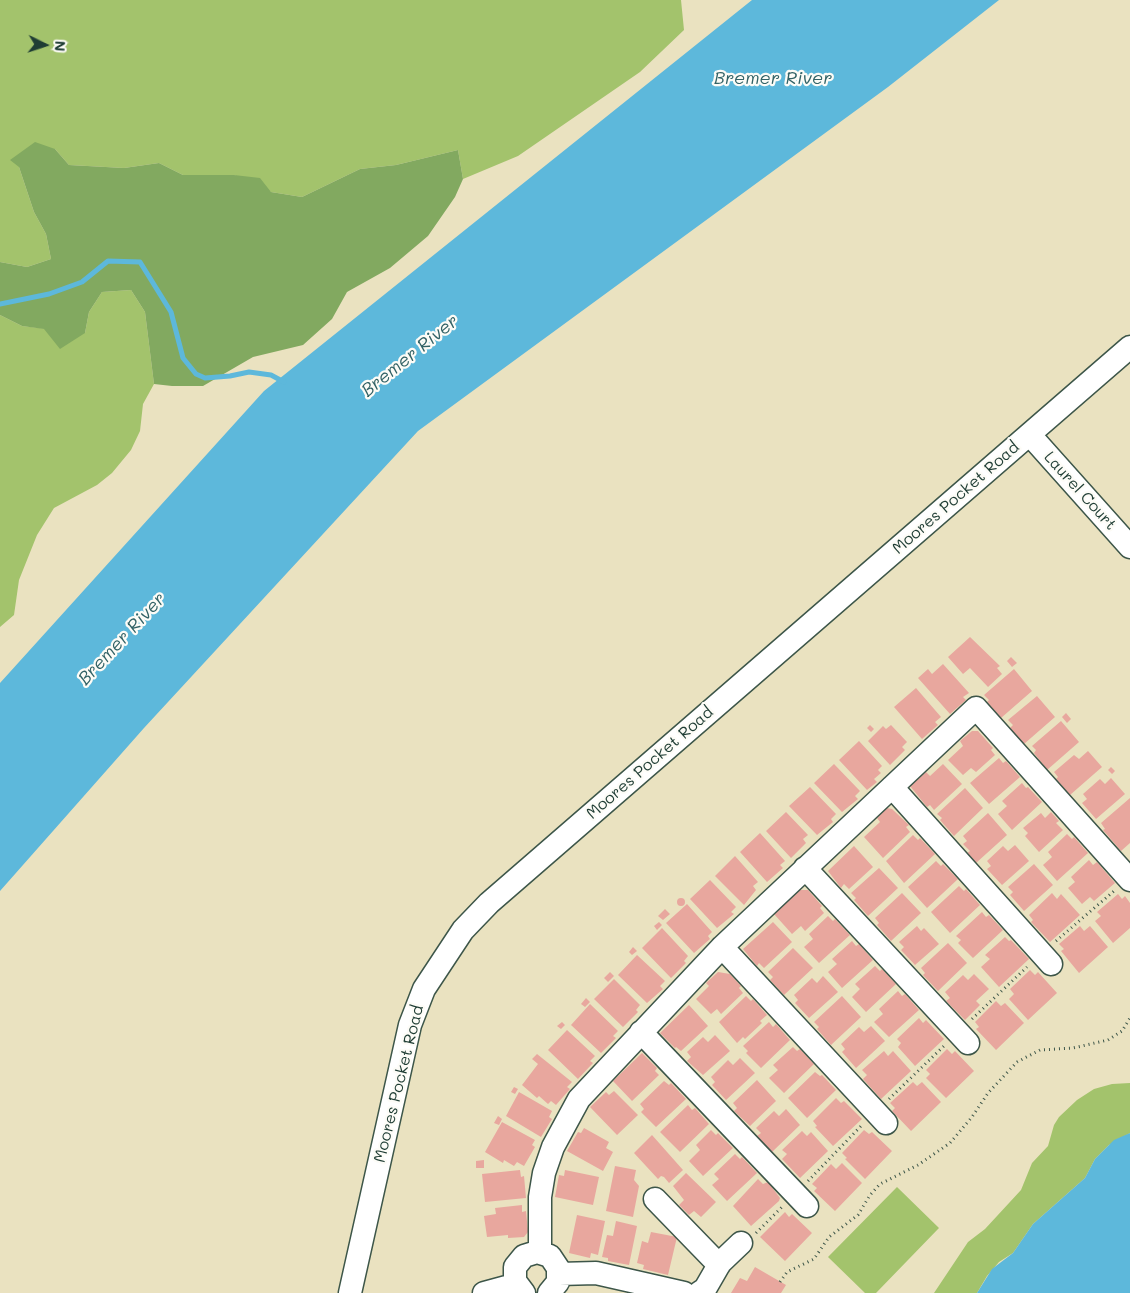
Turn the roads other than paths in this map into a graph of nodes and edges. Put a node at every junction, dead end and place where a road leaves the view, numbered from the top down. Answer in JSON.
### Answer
{"nodes":[{"id":1,"x":1130,"y":347,"type":"edge"},
{"id":2,"x":1030,"y":434,"type":"junction"},
{"id":3,"x":1130,"y":547,"type":"edge"},
{"id":4,"x":892,"y":787,"type":"junction"},
{"id":5,"x":805,"y":868,"type":"junction"},
{"id":6,"x":1129,"y":879,"type":"edge"},
{"id":7,"x":722,"y":946,"type":"junction"},
{"id":8,"x":1047,"y":959,"type":"road end"},
{"id":9,"x":640,"y":1032,"type":"junction"},
{"id":10,"x":963,"y":1038,"type":"road end"},
{"id":11,"x":881,"y":1117,"type":"road end"},
{"id":12,"x":799,"y":1198,"type":"road end"},
{"id":13,"x":655,"y":1199,"type":"dead end"},
{"id":14,"x":741,"y":1243,"type":"road end"},
{"id":15,"x":540,"y":1252,"type":"junction"},
{"id":16,"x":719,"y":1265,"type":"junction"},
{"id":17,"x":554,"y":1283,"type":"edge"},
{"id":18,"x":520,"y":1289,"type":"edge"},
{"id":19,"x":350,"y":1293,"type":"edge"},
{"id":20,"x":484,"y":1293,"type":"edge"},
{"id":21,"x":684,"y":1293,"type":"edge"},
{"id":22,"x":699,"y":1293,"type":"edge"}],
"edges":[{"from":1,"to":2,"type":"street","name":"Moores Pocket Road"},
{"from":2,"to":3,"type":"street","name":"Laurel Court"},
{"from":2,"to":19,"type":"street","name":"Moores Pocket Road"},
{"from":4,"to":5,"type":"street"},
{"from":4,"to":6,"type":"street"},
{"from":4,"to":8,"type":"street"},
{"from":5,"to":7,"type":"street"},
{"from":5,"to":10,"type":"street"},
{"from":7,"to":9,"type":"street"},
{"from":7,"to":11,"type":"street"},
{"from":9,"to":12,"type":"street"},
{"from":9,"to":15,"type":"street"},
{"from":13,"to":16,"type":"street"},
{"from":14,"to":16,"type":"street"},
{"from":15,"to":17,"type":"street"},
{"from":15,"to":18,"type":"street"},
{"from":16,"to":22,"type":"street"},
{"from":17,"to":21,"type":"street"},
{"from":18,"to":20,"type":"street"}]}
